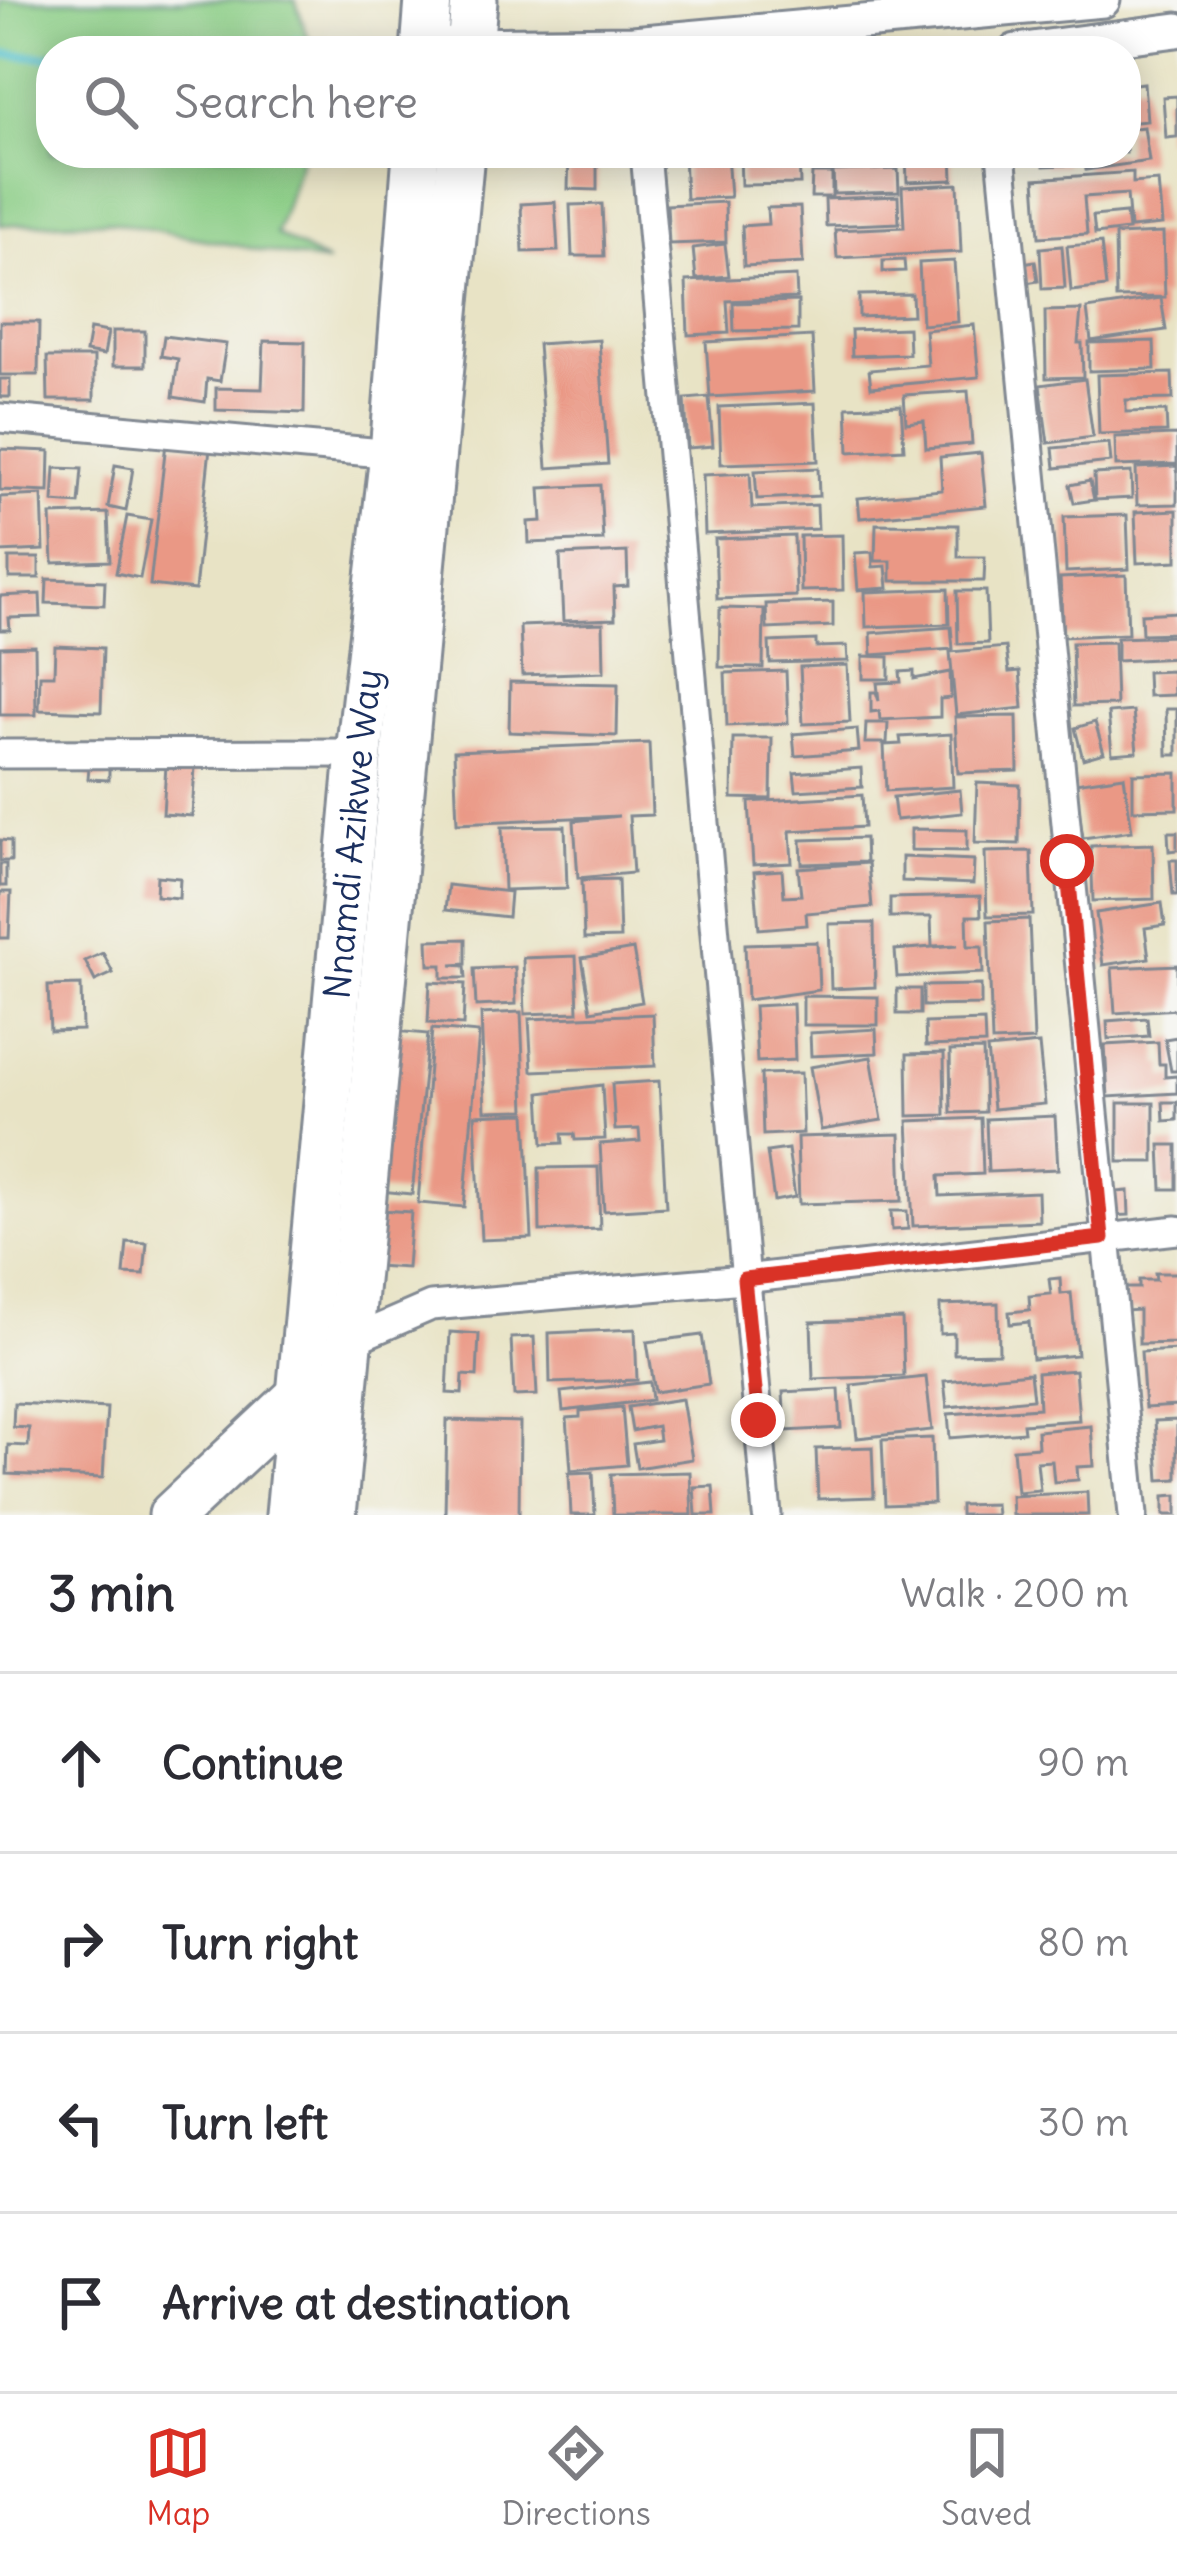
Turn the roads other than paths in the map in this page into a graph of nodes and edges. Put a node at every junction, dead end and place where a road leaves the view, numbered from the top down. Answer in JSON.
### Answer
{"nodes":[{"id":1,"x":474,"y":0,"type":"edge"},
{"id":2,"x":1103,"y":0,"type":"edge"},
{"id":3,"x":1177,"y":30,"type":"edge"},
{"id":4,"x":471,"y":36,"type":"edge"},
{"id":5,"x":710,"y":36,"type":"edge"},
{"id":6,"x":1131,"y":36,"type":"edge"},
{"id":7,"x":415,"y":168,"type":"edge"},
{"id":8,"x":460,"y":168,"type":"edge"},
{"id":9,"x":646,"y":168,"type":"edge"},
{"id":10,"x":1002,"y":168,"type":"edge"},
{"id":11,"x":0,"y":418,"type":"edge"},
{"id":12,"x":393,"y":454,"type":"junction"},
{"id":13,"x":359,"y":753,"type":"junction"},
{"id":14,"x":0,"y":754,"type":"edge"},
{"id":15,"x":1177,"y":1230,"type":"edge"},
{"id":16,"x":1102,"y":1238,"type":"junction"},
{"id":17,"x":744,"y":1279,"type":"junction"},
{"id":18,"x":350,"y":1341,"type":"junction"},
{"id":19,"x":300,"y":1395,"type":"junction"},
{"id":20,"x":172,"y":1515,"type":"edge"},
{"id":21,"x":289,"y":1515,"type":"edge"},
{"id":22,"x":333,"y":1515,"type":"edge"},
{"id":23,"x":767,"y":1515,"type":"edge"},
{"id":24,"x":1133,"y":1515,"type":"edge"}],
"edges":[{"from":1,"to":4,"type":"highway"},
{"from":2,"to":5,"type":"street"},
{"from":3,"to":6,"type":"street"},
{"from":7,"to":12,"type":"highway","name":"Nnamdi Azikwe Way"},
{"from":8,"to":18,"type":"highway","name":"Nnamdi Azikwe Way"},
{"from":9,"to":17,"type":"street"},
{"from":10,"to":16,"type":"street"},
{"from":11,"to":12,"type":"street"},
{"from":12,"to":13,"type":"highway","name":"Nnamdi Azikwe Way"},
{"from":13,"to":14,"type":"street"},
{"from":13,"to":19,"type":"highway","name":"Nnamdi Azikwe Way"},
{"from":15,"to":16,"type":"street"},
{"from":16,"to":17,"type":"street"},
{"from":16,"to":24,"type":"street"},
{"from":17,"to":18,"type":"street"},
{"from":17,"to":23,"type":"street"},
{"from":18,"to":22,"type":"highway","name":"Nnamdi Azikwe Way"},
{"from":19,"to":20,"type":"highway"},
{"from":19,"to":21,"type":"highway","name":"Nnamdi Azikwe Way"}]}
